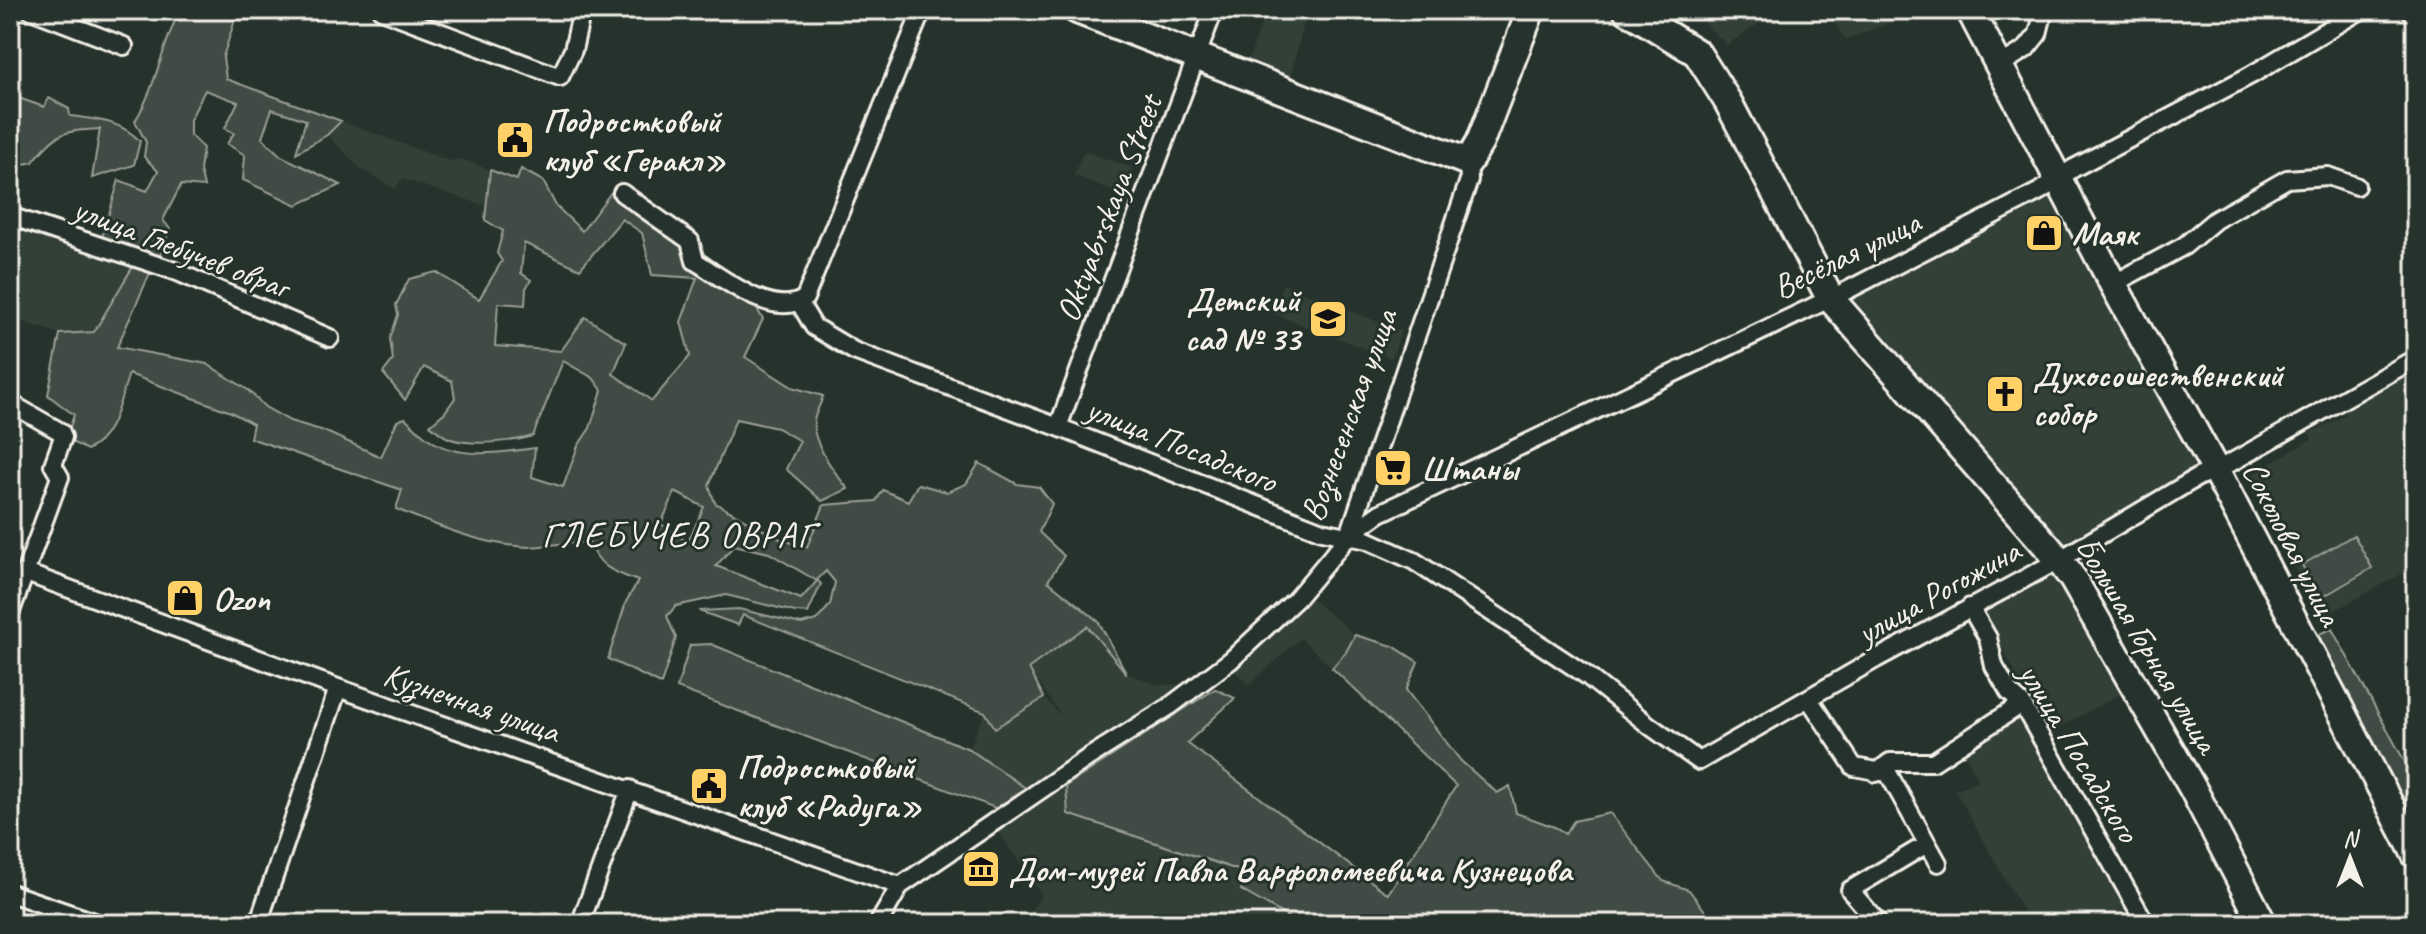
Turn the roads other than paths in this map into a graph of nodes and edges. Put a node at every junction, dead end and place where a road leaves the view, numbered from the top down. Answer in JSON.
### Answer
{"nodes":[{"id":1,"x":31,"y":10,"type":"edge"},
{"id":2,"x":381,"y":10,"type":"edge"},
{"id":3,"x":582,"y":10,"type":"edge"},
{"id":4,"x":922,"y":10,"type":"edge"},
{"id":5,"x":1077,"y":10,"type":"edge"},
{"id":6,"x":1214,"y":10,"type":"edge"},
{"id":7,"x":1531,"y":10,"type":"edge"},
{"id":8,"x":1627,"y":10,"type":"edge"},
{"id":9,"x":1970,"y":10,"type":"edge"},
{"id":10,"x":2044,"y":10,"type":"edge"},
{"id":11,"x":2361,"y":10,"type":"edge"},
{"id":12,"x":2410,"y":10,"type":"edge"},
{"id":13,"x":2416,"y":16,"type":"edge"},
{"id":14,"x":124,"y":46,"type":"dead end"},
{"id":15,"x":1197,"y":57,"type":"junction"},
{"id":16,"x":2000,"y":65,"type":"junction"},
{"id":17,"x":1468,"y":162,"type":"junction"},
{"id":18,"x":2058,"y":179,"type":"junction"},
{"id":19,"x":2356,"y":186,"type":"dead end"},
{"id":20,"x":622,"y":193,"type":"dead end"},
{"id":21,"x":10,"y":216,"type":"edge"},
{"id":22,"x":2113,"y":284,"type":"junction"},
{"id":23,"x":1830,"y":298,"type":"junction"},
{"id":24,"x":802,"y":300,"type":"junction"},
{"id":25,"x":330,"y":338,"type":"dead end"},
{"id":26,"x":2416,"y":358,"type":"edge"},
{"id":27,"x":10,"y":403,"type":"edge"},
{"id":28,"x":1058,"y":427,"type":"junction"},
{"id":29,"x":2215,"y":469,"type":"junction"},
{"id":30,"x":1349,"y":535,"type":"junction"},
{"id":31,"x":2059,"y":560,"type":"junction"},
{"id":32,"x":26,"y":573,"type":"junction"},
{"id":33,"x":1970,"y":607,"type":"junction"},
{"id":34,"x":10,"y":614,"type":"edge"},
{"id":35,"x":338,"y":688,"type":"junction"},
{"id":36,"x":1809,"y":699,"type":"junction"},
{"id":37,"x":2022,"y":704,"type":"junction"},
{"id":38,"x":1699,"y":761,"type":"joint"},
{"id":39,"x":1876,"y":773,"type":"junction"},
{"id":40,"x":630,"y":789,"type":"junction"},
{"id":41,"x":1927,"y":844,"type":"junction"},
{"id":42,"x":2416,"y":855,"type":"edge"},
{"id":43,"x":1938,"y":863,"type":"dead end"},
{"id":44,"x":900,"y":886,"type":"junction"},
{"id":45,"x":10,"y":893,"type":"edge"},
{"id":46,"x":100,"y":924,"type":"edge"},
{"id":47,"x":258,"y":924,"type":"edge"},
{"id":48,"x":580,"y":924,"type":"edge"},
{"id":49,"x":878,"y":924,"type":"edge"},
{"id":50,"x":1879,"y":924,"type":"edge"},
{"id":51,"x":2146,"y":924,"type":"edge"},
{"id":52,"x":2263,"y":924,"type":"edge"}],
"edges":[{"from":1,"to":14,"type":"street"},
{"from":2,"to":3,"type":"street"},
{"from":4,"to":24,"type":"street"},
{"from":5,"to":15,"type":"main road"},
{"from":6,"to":15,"type":"street","name":"Oktyabrskaya Street"},
{"from":7,"to":17,"type":"main road","name":"Вознесенская улица"},
{"from":8,"to":23,"type":"main road","name":"Большая Горная улица"},
{"from":9,"to":16,"type":"main road","name":"Соколовая улица"},
{"from":10,"to":16,"type":"street"},
{"from":11,"to":18,"type":"street","name":"Весёлая улица"},
{"from":12,"to":13,"type":"street"},
{"from":15,"to":17,"type":"main road"},
{"from":15,"to":28,"type":"street","name":"Oktyabrskaya Street"},
{"from":16,"to":18,"type":"main road","name":"Соколовая улица"},
{"from":17,"to":30,"type":"street","name":"Вознесенская улица"},
{"from":18,"to":22,"type":"main road","name":"Соколовая улица"},
{"from":18,"to":23,"type":"street","name":"Весёлая улица"},
{"from":19,"to":22,"type":"street"},
{"from":20,"to":24,"type":"street"},
{"from":21,"to":25,"type":"street","name":"улица Глебучев овраг"},
{"from":22,"to":29,"type":"main road","name":"Соколовая улица"},
{"from":23,"to":30,"type":"street","name":"Весёлая улица"},
{"from":23,"to":31,"type":"main road","name":"Большая Горная улица"},
{"from":24,"to":28,"type":"street","name":"улица Посадского"},
{"from":26,"to":29,"type":"street","name":"улица Рогожина"},
{"from":27,"to":32,"type":"street"},
{"from":28,"to":30,"type":"street","name":"улица Посадского"},
{"from":29,"to":31,"type":"street","name":"улица Рогожина"},
{"from":29,"to":42,"type":"main road","name":"Соколовая улица"},
{"from":30,"to":38,"type":"street","name":"улица Посадского"},
{"from":30,"to":44,"type":"street","name":"Вознесенская улица"},
{"from":31,"to":33,"type":"street","name":"улица Рогожина"},
{"from":31,"to":52,"type":"main road","name":"Большая Горная улица"},
{"from":32,"to":34,"type":"street"},
{"from":32,"to":35,"type":"street","name":"Кузнечная улица"},
{"from":33,"to":36,"type":"street","name":"улица Рогожина"},
{"from":33,"to":37,"type":"street","name":"улица Посадского"},
{"from":35,"to":40,"type":"street","name":"Кузнечная улица"},
{"from":35,"to":47,"type":"street"},
{"from":36,"to":38,"type":"street","name":"улица Рогожина"},
{"from":36,"to":39,"type":"street"},
{"from":37,"to":39,"type":"street"},
{"from":37,"to":51,"type":"street","name":"улица Посадского"},
{"from":39,"to":41,"type":"street"},
{"from":40,"to":44,"type":"street","name":"Кузнечная улица"},
{"from":40,"to":48,"type":"street"},
{"from":41,"to":43,"type":"street"},
{"from":41,"to":50,"type":"street"},
{"from":44,"to":49,"type":"street"},
{"from":45,"to":46,"type":"street"}]}
